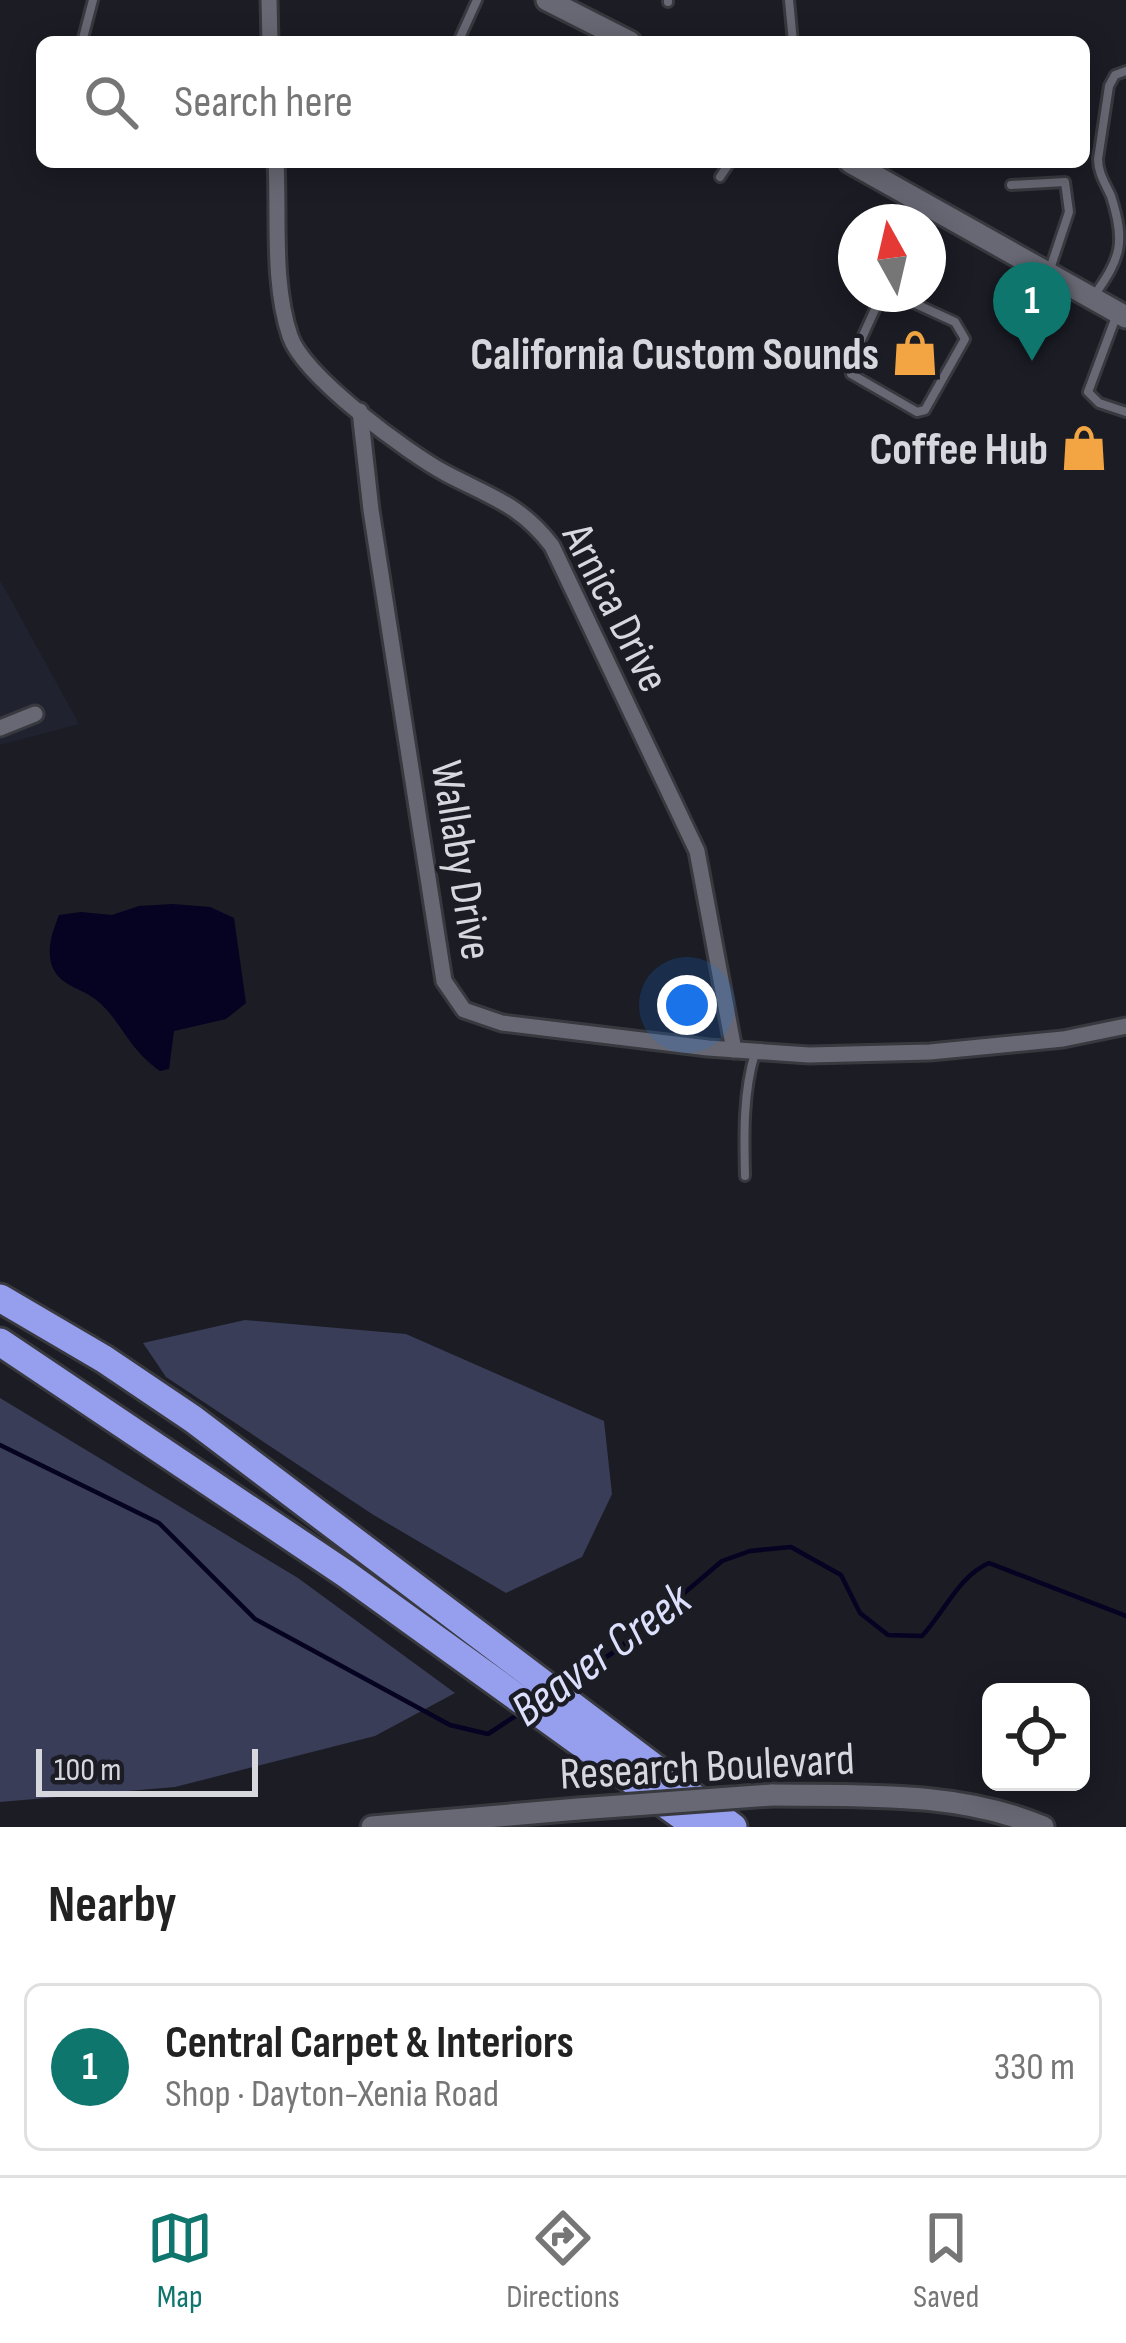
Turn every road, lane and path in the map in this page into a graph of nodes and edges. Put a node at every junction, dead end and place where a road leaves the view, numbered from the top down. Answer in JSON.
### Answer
{"nodes":[{"id":1,"x":94,"y":0,"type":"edge"},
{"id":2,"x":269,"y":0,"type":"edge"},
{"id":3,"x":477,"y":0,"type":"edge"},
{"id":4,"x":547,"y":0,"type":"edge"},
{"id":5,"x":789,"y":0,"type":"edge"},
{"id":6,"x":84,"y":36,"type":"edge"},
{"id":7,"x":270,"y":36,"type":"edge"},
{"id":8,"x":461,"y":36,"type":"edge"},
{"id":9,"x":618,"y":36,"type":"edge"},
{"id":10,"x":792,"y":36,"type":"edge"},
{"id":11,"x":1126,"y":71,"type":"edge"},
{"id":12,"x":276,"y":168,"type":"edge"},
{"id":13,"x":726,"y":168,"type":"edge"},
{"id":14,"x":858,"y":168,"type":"edge"},
{"id":15,"x":720,"y":177,"type":"dead end"},
{"id":16,"x":1011,"y":184,"type":"dead end"},
{"id":17,"x":907,"y":204,"type":"edge"},
{"id":18,"x":1123,"y":221,"type":"edge"},
{"id":19,"x":946,"y":226,"type":"edge"},
{"id":20,"x":1048,"y":273,"type":"junction"},
{"id":21,"x":1092,"y":298,"type":"junction"},
{"id":22,"x":874,"y":312,"type":"edge"},
{"id":23,"x":934,"y":312,"type":"edge"},
{"id":24,"x":1122,"y":315,"type":"edge"},
{"id":25,"x":1125,"y":410,"type":"edge"},
{"id":26,"x":360,"y":411,"type":"junction"},
{"id":27,"x":35,"y":714,"type":"dead end"},
{"id":28,"x":0,"y":728,"type":"edge"},
{"id":29,"x":1126,"y":1025,"type":"edge"},
{"id":30,"x":734,"y":1050,"type":"junction"},
{"id":31,"x":755,"y":1051,"type":"junction"},
{"id":32,"x":745,"y":1176,"type":"dead end"},
{"id":33,"x":10,"y":1304,"type":"edge"},
{"id":34,"x":0,"y":1342,"type":"edge"},
{"id":35,"x":572,"y":1721,"type":"junction"},
{"id":36,"x":372,"y":1827,"type":"edge"},
{"id":37,"x":697,"y":1827,"type":"edge"},
{"id":38,"x":733,"y":1827,"type":"edge"},
{"id":39,"x":1043,"y":1827,"type":"edge"}],
"edges":[{"from":1,"to":6,"type":"lane"},
{"from":2,"to":7,"type":"street"},
{"from":3,"to":8,"type":"lane"},
{"from":4,"to":9,"type":"main road"},
{"from":5,"to":10,"type":"lane"},
{"from":11,"to":18,"type":"lane"},
{"from":12,"to":26,"type":"street","name":"Arnica Drive"},
{"from":13,"to":15,"type":"lane"},
{"from":14,"to":17,"type":"main road"},
{"from":16,"to":20,"type":"lane"},
{"from":18,"to":21,"type":"lane"},
{"from":19,"to":20,"type":"main road"},
{"from":20,"to":21,"type":"main road"},
{"from":21,"to":24,"type":"main road"},
{"from":22,"to":23,"type":"lane"},
{"from":24,"to":25,"type":"lane"},
{"from":26,"to":30,"type":"street","name":"Arnica Drive"},
{"from":26,"to":30,"type":"street","name":"Wallaby Drive"},
{"from":27,"to":28,"type":"street"},
{"from":29,"to":31,"type":"street","name":"Wallaby Drive"},
{"from":30,"to":31,"type":"street","name":"Wallaby Drive"},
{"from":31,"to":32,"type":"lane"},
{"from":33,"to":35,"type":"highway"},
{"from":34,"to":35,"type":"highway"},
{"from":35,"to":37,"type":"highway"},
{"from":35,"to":38,"type":"highway"},
{"from":36,"to":39,"type":"main road","name":"Research Boulevard","bridge":true}]}
